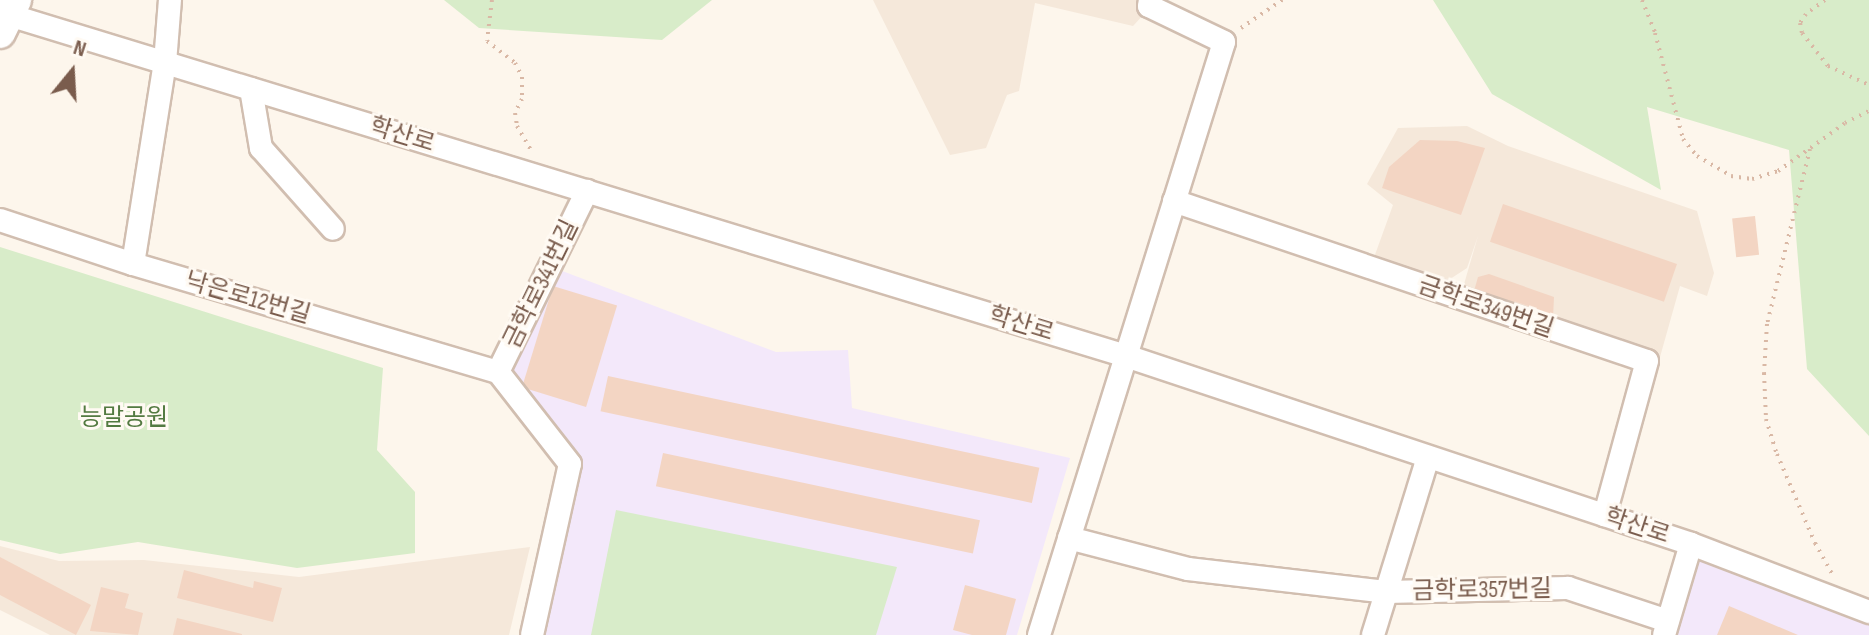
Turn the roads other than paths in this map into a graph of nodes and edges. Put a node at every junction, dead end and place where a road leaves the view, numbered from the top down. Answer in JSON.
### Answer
{"nodes":[{"id":1,"x":170,"y":0,"type":"edge"},
{"id":2,"x":1150,"y":0,"type":"edge"},
{"id":3,"x":8,"y":16,"type":"edge"},
{"id":4,"x":165,"y":63,"type":"junction"},
{"id":5,"x":251,"y":89,"type":"junction"},
{"id":6,"x":587,"y":191,"type":"junction"},
{"id":7,"x":1174,"y":201,"type":"junction"},
{"id":8,"x":0,"y":220,"type":"edge"},
{"id":9,"x":333,"y":229,"type":"dead end"},
{"id":10,"x":133,"y":264,"type":"junction"},
{"id":11,"x":1126,"y":356,"type":"junction"},
{"id":12,"x":498,"y":372,"type":"junction"},
{"id":13,"x":1428,"y":457,"type":"junction"},
{"id":14,"x":1605,"y":515,"type":"junction"},
{"id":15,"x":1069,"y":538,"type":"junction"},
{"id":16,"x":1691,"y":544,"type":"junction"},
{"id":17,"x":1386,"y":592,"type":"junction"},
{"id":18,"x":1860,"y":608,"type":"edge"},
{"id":19,"x":1666,"y":628,"type":"edge"},
{"id":20,"x":532,"y":635,"type":"edge"},
{"id":21,"x":1039,"y":635,"type":"edge"},
{"id":22,"x":1373,"y":635,"type":"edge"}],
"edges":[{"from":1,"to":4,"type":"street"},
{"from":2,"to":7,"type":"street"},
{"from":3,"to":4,"type":"street","name":"학산로"},
{"from":4,"to":5,"type":"street","name":"학산로"},
{"from":4,"to":10,"type":"street"},
{"from":5,"to":6,"type":"street","name":"학산로"},
{"from":5,"to":9,"type":"street"},
{"from":6,"to":11,"type":"street","name":"학산로"},
{"from":6,"to":12,"type":"street","name":"금학로341번길"},
{"from":7,"to":11,"type":"street"},
{"from":7,"to":14,"type":"street","name":"금학로349번길"},
{"from":8,"to":10,"type":"street","name":"낙은로12번길"},
{"from":10,"to":12,"type":"street","name":"낙은로12번길"},
{"from":11,"to":13,"type":"street","name":"학산로"},
{"from":11,"to":15,"type":"street"},
{"from":12,"to":20,"type":"street","name":"금학로341번길"},
{"from":13,"to":14,"type":"street","name":"학산로"},
{"from":13,"to":17,"type":"street","name":"금학로357번길"},
{"from":14,"to":16,"type":"street","name":"학산로"},
{"from":15,"to":17,"type":"street"},
{"from":15,"to":21,"type":"street"},
{"from":16,"to":18,"type":"street","name":"학산로"},
{"from":16,"to":19,"type":"street"},
{"from":17,"to":19,"type":"street","name":"금학로357번길"},
{"from":17,"to":22,"type":"street","name":"금학로357번길"}]}
